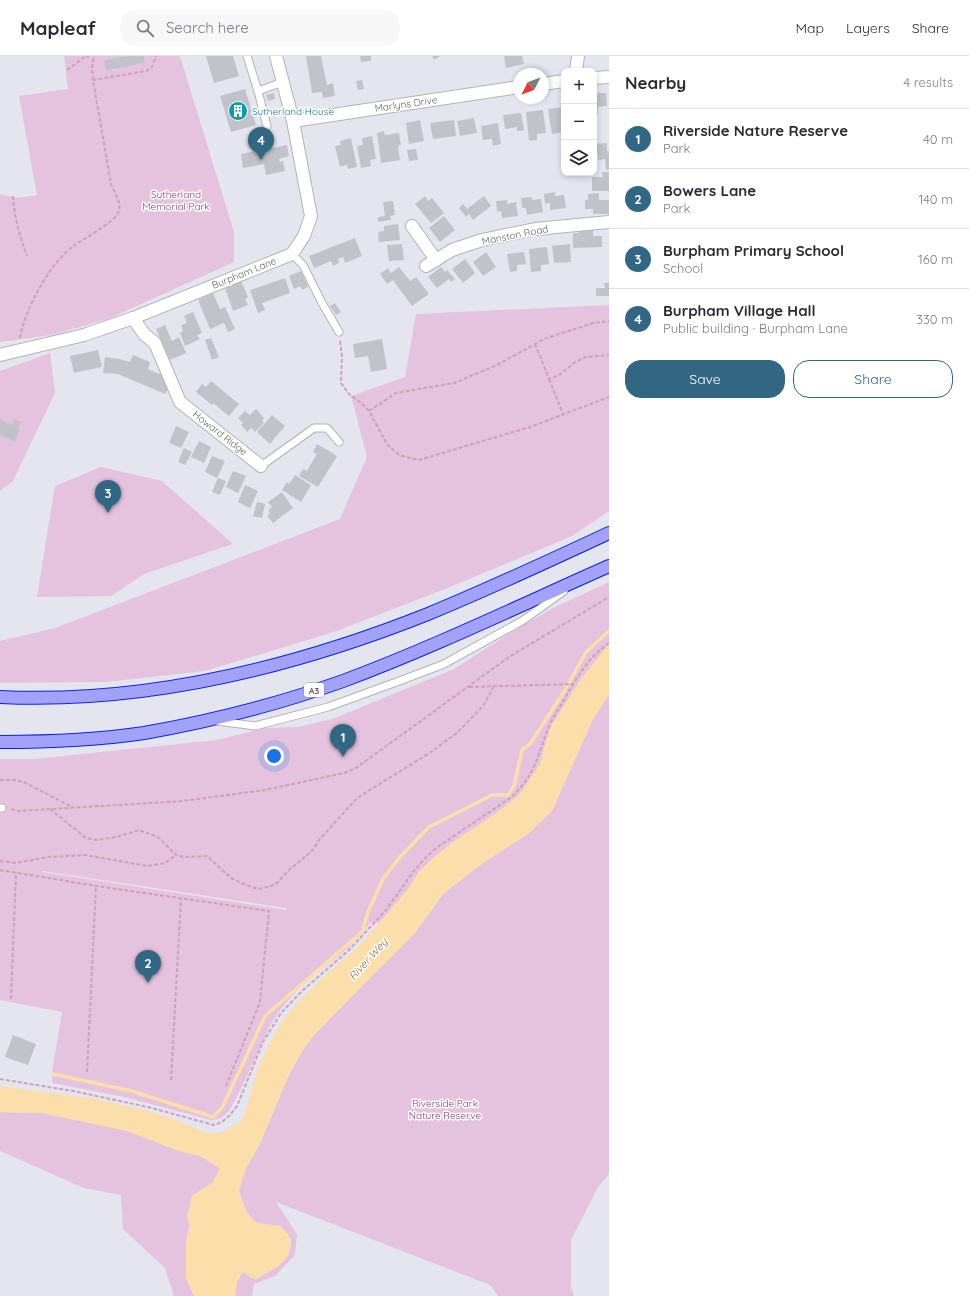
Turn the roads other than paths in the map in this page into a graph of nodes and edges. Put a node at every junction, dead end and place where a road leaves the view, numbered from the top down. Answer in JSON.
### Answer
{"nodes":[{"id":1,"x":247,"y":56,"type":"edge"},
{"id":2,"x":276,"y":56,"type":"edge"},
{"id":3,"x":578,"y":56,"type":"edge"},
{"id":4,"x":576,"y":68,"type":"edge"},
{"id":5,"x":609,"y":77,"type":"edge"},
{"id":6,"x":597,"y":78,"type":"edge"},
{"id":7,"x":561,"y":81,"type":"edge"},
{"id":8,"x":283,"y":82,"type":"junction"},
{"id":9,"x":549,"y":83,"type":"edge"},
{"id":10,"x":513,"y":88,"type":"edge"},
{"id":11,"x":258,"y":91,"type":"junction"},
{"id":12,"x":293,"y":121,"type":"junction"},
{"id":13,"x":267,"y":126,"type":"dead end"},
{"id":14,"x":609,"y":222,"type":"edge"},
{"id":15,"x":412,"y":226,"type":"dead end"},
{"id":16,"x":292,"y":254,"type":"junction"},
{"id":17,"x":133,"y":318,"type":"junction"},
{"id":18,"x":339,"y":332,"type":"road end"},
{"id":19,"x":0,"y":355,"type":"edge"},
{"id":20,"x":339,"y":442,"type":"dead end"},
{"id":21,"x":261,"y":466,"type":"joint"},
{"id":22,"x":609,"y":533,"type":"edge"},
{"id":23,"x":609,"y":566,"type":"edge"},
{"id":24,"x":586,"y":576,"type":"junction"},
{"id":25,"x":0,"y":697,"type":"edge"},
{"id":26,"x":208,"y":720,"type":"junction"},
{"id":27,"x":0,"y":742,"type":"edge"}],
"edges":[{"from":1,"to":11,"type":"lane"},
{"from":2,"to":8,"type":"street"},
{"from":3,"to":4,"type":"street"},
{"from":5,"to":6,"type":"street"},
{"from":7,"to":9,"type":"street"},
{"from":8,"to":11,"type":"lane"},
{"from":8,"to":12,"type":"street"},
{"from":10,"to":12,"type":"street","name":"Marlyns Drive"},
{"from":11,"to":13,"type":"lane"},
{"from":12,"to":16,"type":"street"},
{"from":14,"to":15,"type":"street","name":"Manston Road"},
{"from":16,"to":17,"type":"street","name":"Burpham Lane"},
{"from":16,"to":18,"type":"lane"},
{"from":17,"to":19,"type":"street","name":"Burpham Lane"},
{"from":17,"to":21,"type":"street","name":"Howard Ridge"},
{"from":20,"to":21,"type":"lane","name":"Howard Ridge"},
{"from":22,"to":25,"type":"highway"},
{"from":23,"to":24,"type":"highway","number":"A3"},
{"from":24,"to":26,"type":"highway","number":"A3"},
{"from":24,"to":26,"type":"lane"},
{"from":26,"to":27,"type":"highway","number":"A3"}]}
